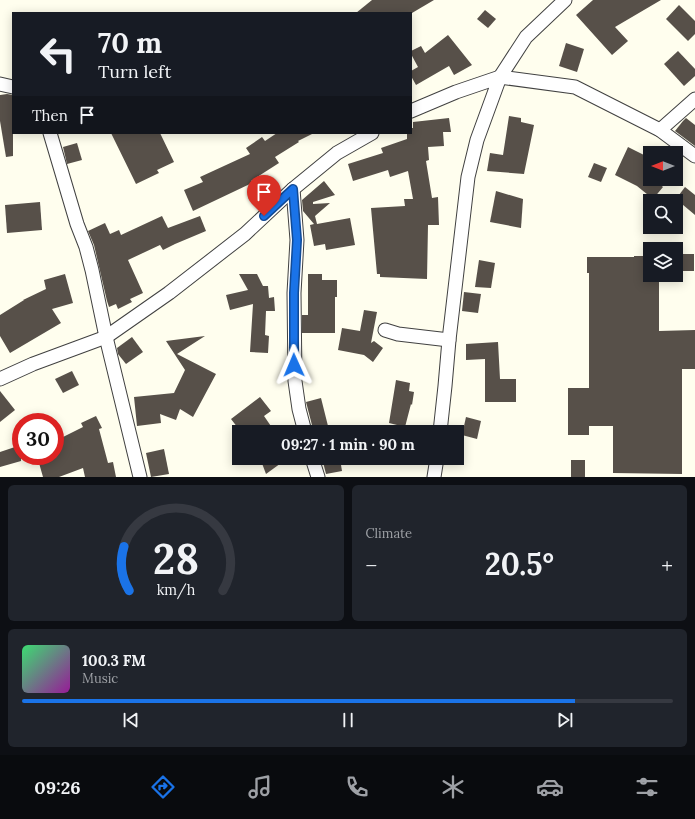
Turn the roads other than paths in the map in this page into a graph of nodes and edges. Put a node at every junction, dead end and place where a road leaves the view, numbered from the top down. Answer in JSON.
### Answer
{"nodes":[{"id":1,"x":565,"y":0,"type":"edge"},
{"id":2,"x":500,"y":77,"type":"junction"},
{"id":3,"x":0,"y":84,"type":"edge"},
{"id":4,"x":12,"y":87,"type":"edge"},
{"id":5,"x":695,"y":99,"type":"edge"},
{"id":6,"x":412,"y":111,"type":"edge"},
{"id":7,"x":660,"y":130,"type":"junction"},
{"id":8,"x":50,"y":134,"type":"edge"},
{"id":9,"x":370,"y":134,"type":"edge"},
{"id":10,"x":695,"y":156,"type":"edge"},
{"id":11,"x":293,"y":189,"type":"junction"},
{"id":12,"x":385,"y":330,"type":"dead end"},
{"id":13,"x":106,"y":337,"type":"junction"},
{"id":14,"x":449,"y":340,"type":"junction"},
{"id":15,"x":0,"y":379,"type":"edge"},
{"id":16,"x":303,"y":425,"type":"edge"},
{"id":17,"x":441,"y":425,"type":"edge"},
{"id":18,"x":314,"y":465,"type":"edge"},
{"id":19,"x":436,"y":465,"type":"edge"},
{"id":20,"x":140,"y":477,"type":"edge"},
{"id":21,"x":318,"y":477,"type":"edge"},
{"id":22,"x":434,"y":477,"type":"edge"}],
"edges":[{"from":1,"to":2,"type":"street"},
{"from":2,"to":6,"type":"street"},
{"from":2,"to":7,"type":"street"},
{"from":2,"to":14,"type":"street"},
{"from":3,"to":4,"type":"street"},
{"from":5,"to":7,"type":"street"},
{"from":7,"to":10,"type":"street"},
{"from":8,"to":13,"type":"street"},
{"from":9,"to":11,"type":"street"},
{"from":11,"to":13,"type":"street"},
{"from":11,"to":16,"type":"street"},
{"from":12,"to":14,"type":"street"},
{"from":13,"to":15,"type":"street"},
{"from":13,"to":20,"type":"street"},
{"from":14,"to":17,"type":"street"},
{"from":18,"to":21,"type":"street"},
{"from":19,"to":22,"type":"street"}]}
